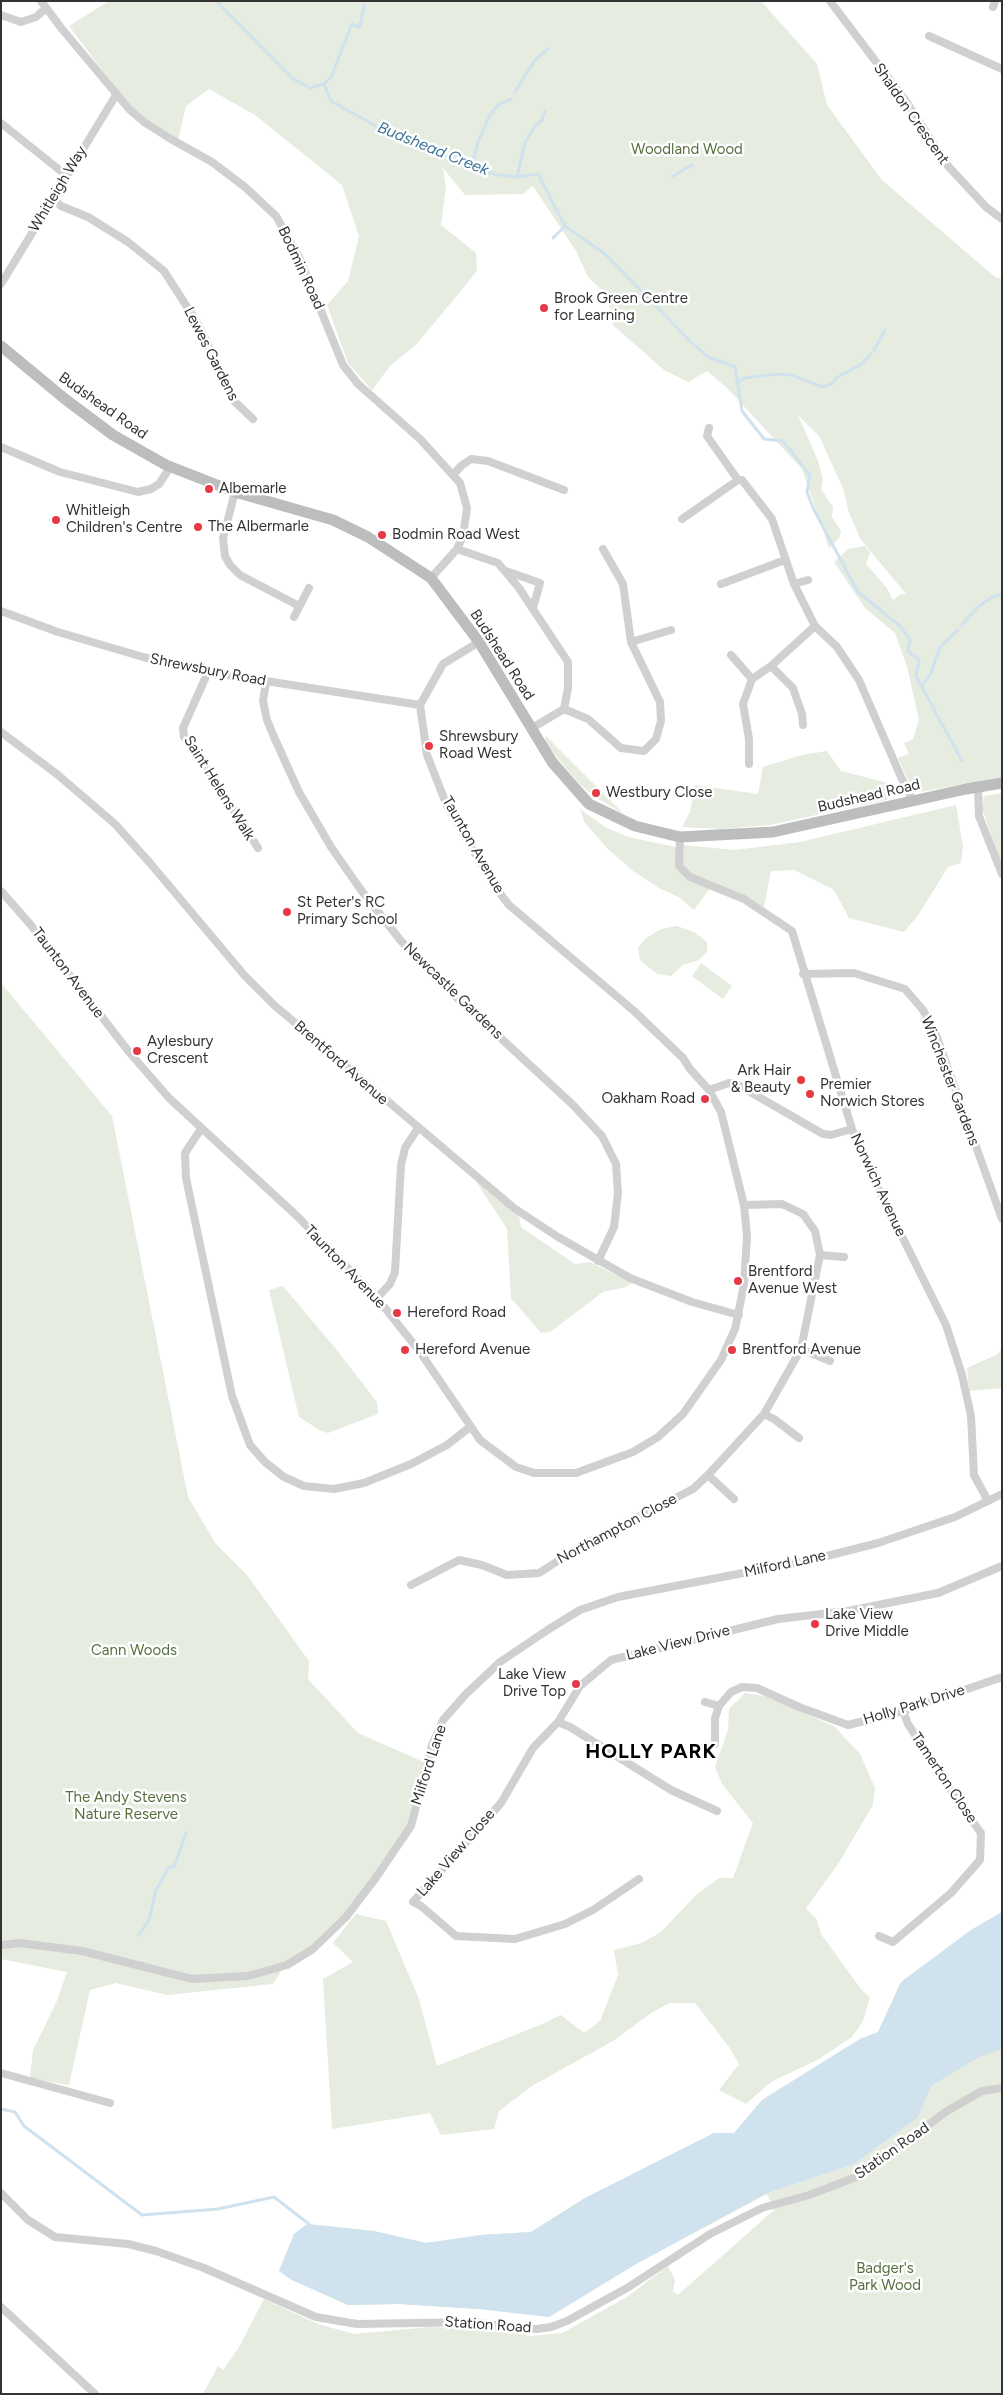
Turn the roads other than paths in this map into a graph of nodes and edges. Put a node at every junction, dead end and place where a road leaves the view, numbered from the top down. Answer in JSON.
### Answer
{"nodes":[{"id":1,"x":830,"y":1,"type":"edge"},
{"id":2,"x":44,"y":5,"type":"edge"},
{"id":3,"x":1,"y":15,"type":"edge"},
{"id":4,"x":929,"y":36,"type":"dead end"},
{"id":5,"x":1002,"y":68,"type":"edge"},
{"id":6,"x":116,"y":95,"type":"junction"},
{"id":7,"x":1,"y":123,"type":"edge"},
{"id":8,"x":67,"y":176,"type":"junction"},
{"id":9,"x":53,"y":198,"type":"junction"},
{"id":10,"x":1002,"y":219,"type":"edge"},
{"id":11,"x":1,"y":284,"type":"edge"},
{"id":12,"x":1,"y":346,"type":"edge"},
{"id":13,"x":253,"y":419,"type":"dead end"},
{"id":14,"x":709,"y":428,"type":"dead end"},
{"id":15,"x":1,"y":447,"type":"edge"},
{"id":16,"x":171,"y":466,"type":"junction"},
{"id":17,"x":453,"y":475,"type":"junction"},
{"id":18,"x":738,"y":480,"type":"junction"},
{"id":19,"x":564,"y":490,"type":"dead end"},
{"id":20,"x":235,"y":492,"type":"junction"},
{"id":21,"x":682,"y":519,"type":"dead end"},
{"id":22,"x":603,"y":548,"type":"dead end"},
{"id":23,"x":457,"y":549,"type":"junction"},
{"id":24,"x":785,"y":560,"type":"junction"},
{"id":25,"x":505,"y":571,"type":"junction"},
{"id":26,"x":431,"y":578,"type":"junction"},
{"id":27,"x":808,"y":580,"type":"dead end"},
{"id":28,"x":721,"y":584,"type":"dead end"},
{"id":29,"x":794,"y":584,"type":"junction"},
{"id":30,"x":308,"y":588,"type":"dead end"},
{"id":31,"x":299,"y":606,"type":"junction"},
{"id":32,"x":533,"y":608,"type":"junction"},
{"id":33,"x":1,"y":611,"type":"edge"},
{"id":34,"x":294,"y":617,"type":"dead end"},
{"id":35,"x":816,"y":626,"type":"junction"},
{"id":36,"x":671,"y":630,"type":"dead end"},
{"id":37,"x":479,"y":642,"type":"junction"},
{"id":38,"x":631,"y":642,"type":"junction"},
{"id":39,"x":731,"y":655,"type":"dead end"},
{"id":40,"x":771,"y":666,"type":"junction"},
{"id":41,"x":208,"y":672,"type":"junction"},
{"id":42,"x":752,"y":679,"type":"junction"},
{"id":43,"x":266,"y":682,"type":"junction"},
{"id":44,"x":420,"y":705,"type":"junction"},
{"id":45,"x":564,"y":709,"type":"junction"},
{"id":46,"x":803,"y":726,"type":"dead end"},
{"id":47,"x":532,"y":728,"type":"junction"},
{"id":48,"x":1,"y":732,"type":"edge"},
{"id":49,"x":749,"y":764,"type":"dead end"},
{"id":50,"x":1002,"y":783,"type":"edge"},
{"id":51,"x":978,"y":787,"type":"junction"},
{"id":52,"x":913,"y":801,"type":"junction"},
{"id":53,"x":680,"y":837,"type":"junction"},
{"id":54,"x":258,"y":848,"type":"dead end"},
{"id":55,"x":1002,"y":874,"type":"edge"},
{"id":56,"x":1,"y":891,"type":"edge"},
{"id":57,"x":804,"y":974,"type":"junction"},
{"id":58,"x":709,"y":1090,"type":"junction"},
{"id":59,"x":418,"y":1128,"type":"junction"},
{"id":60,"x":852,"y":1128,"type":"junction"},
{"id":61,"x":201,"y":1129,"type":"junction"},
{"id":62,"x":744,"y":1205,"type":"junction"},
{"id":63,"x":1002,"y":1219,"type":"edge"},
{"id":64,"x":820,"y":1255,"type":"junction"},
{"id":65,"x":844,"y":1257,"type":"dead end"},
{"id":66,"x":598,"y":1261,"type":"junction"},
{"id":67,"x":377,"y":1298,"type":"junction"},
{"id":68,"x":739,"y":1315,"type":"junction"},
{"id":69,"x":801,"y":1349,"type":"junction"},
{"id":70,"x":830,"y":1361,"type":"dead end"},
{"id":71,"x":764,"y":1414,"type":"junction"},
{"id":72,"x":470,"y":1427,"type":"junction"},
{"id":73,"x":799,"y":1438,"type":"dead end"},
{"id":74,"x":708,"y":1475,"type":"junction"},
{"id":75,"x":1002,"y":1494,"type":"edge"},
{"id":76,"x":734,"y":1499,"type":"dead end"},
{"id":77,"x":988,"y":1501,"type":"junction"},
{"id":78,"x":1002,"y":1566,"type":"edge"},
{"id":79,"x":411,"y":1585,"type":"dead end"},
{"id":80,"x":1001,"y":1679,"type":"edge"},
{"id":81,"x":705,"y":1702,"type":"dead end"},
{"id":82,"x":719,"y":1706,"type":"junction"},
{"id":83,"x":903,"y":1711,"type":"junction"},
{"id":84,"x":558,"y":1722,"type":"junction"},
{"id":85,"x":715,"y":1744,"type":"dead end"},
{"id":86,"x":717,"y":1810,"type":"dead end"},
{"id":87,"x":639,"y":1879,"type":"dead end"},
{"id":88,"x":879,"y":1936,"type":"dead end"},
{"id":89,"x":1,"y":1945,"type":"edge"},
{"id":90,"x":1,"y":2073,"type":"edge"},
{"id":91,"x":1002,"y":2088,"type":"edge"},
{"id":92,"x":110,"y":2103,"type":"dead end"},
{"id":93,"x":1,"y":2193,"type":"edge"},
{"id":94,"x":1,"y":2307,"type":"edge"},
{"id":95,"x":95,"y":2394,"type":"edge"}],
"edges":[{"from":1,"to":10,"type":"street","name":"Shaldon Crescent"},
{"from":2,"to":3,"type":"street"},
{"from":2,"to":6,"type":"street","name":"Bodmin Road"},
{"from":4,"to":5,"type":"street"},
{"from":6,"to":8,"type":"street","name":"Whitleigh Way"},
{"from":6,"to":17,"type":"street","name":"Bodmin Road"},
{"from":7,"to":8,"type":"street"},
{"from":8,"to":9,"type":"street","name":"Whitleigh Way"},
{"from":9,"to":11,"type":"street","name":"Whitleigh Way"},
{"from":9,"to":13,"type":"street","name":"Lewes Gardens"},
{"from":12,"to":16,"type":"street","name":"Budshead Road"},
{"from":14,"to":18,"type":"street"},
{"from":15,"to":16,"type":"street"},
{"from":16,"to":20,"type":"street","name":"Budshead Road"},
{"from":17,"to":19,"type":"street"},
{"from":17,"to":23,"type":"street","name":"Bodmin Road"},
{"from":18,"to":21,"type":"street"},
{"from":18,"to":24,"type":"street"},
{"from":20,"to":26,"type":"street","name":"Budshead Road"},
{"from":20,"to":31,"type":"street"},
{"from":22,"to":38,"type":"street"},
{"from":23,"to":25,"type":"street"},
{"from":23,"to":26,"type":"street","name":"Bodmin Road"},
{"from":24,"to":28,"type":"street"},
{"from":24,"to":29,"type":"street"},
{"from":25,"to":32,"type":"street"},
{"from":25,"to":32,"type":"street"},
{"from":26,"to":37,"type":"street","name":"Budshead Road"},
{"from":27,"to":29,"type":"street"},
{"from":29,"to":35,"type":"street"},
{"from":30,"to":31,"type":"street"},
{"from":31,"to":34,"type":"street"},
{"from":32,"to":45,"type":"street"},
{"from":33,"to":41,"type":"street","name":"Shrewsbury Road"},
{"from":35,"to":40,"type":"street"},
{"from":35,"to":52,"type":"street"},
{"from":36,"to":38,"type":"street"},
{"from":37,"to":44,"type":"street"},
{"from":37,"to":47,"type":"street","name":"Budshead Road"},
{"from":38,"to":45,"type":"street"},
{"from":39,"to":42,"type":"street"},
{"from":40,"to":42,"type":"street"},
{"from":40,"to":46,"type":"street"},
{"from":41,"to":43,"type":"street","name":"Shrewsbury Road"},
{"from":41,"to":54,"type":"street","name":"Saint Helens Walk"},
{"from":42,"to":49,"type":"street"},
{"from":43,"to":44,"type":"street","name":"Shrewsbury Road"},
{"from":43,"to":66,"type":"street","name":"Newcastle Gardens"},
{"from":44,"to":58,"type":"street","name":"Taunton Avenue"},
{"from":45,"to":47,"type":"street"},
{"from":47,"to":53,"type":"street","name":"Budshead Road"},
{"from":48,"to":59,"type":"street","name":"Brentford Avenue"},
{"from":50,"to":51,"type":"street","name":"Budshead Road"},
{"from":51,"to":52,"type":"street","name":"Budshead Road"},
{"from":51,"to":55,"type":"street"},
{"from":52,"to":53,"type":"street","name":"Budshead Road"},
{"from":53,"to":57,"type":"street","name":"Norwich Avenue"},
{"from":56,"to":61,"type":"street","name":"Taunton Avenue"},
{"from":57,"to":60,"type":"street","name":"Norwich Avenue"},
{"from":57,"to":63,"type":"street","name":"Winchester Gardens"},
{"from":58,"to":60,"type":"street"},
{"from":58,"to":62,"type":"street","name":"Taunton Avenue"},
{"from":59,"to":66,"type":"street","name":"Brentford Avenue"},
{"from":59,"to":67,"type":"street"},
{"from":60,"to":77,"type":"street","name":"Norwich Avenue"},
{"from":61,"to":67,"type":"street","name":"Taunton Avenue"},
{"from":61,"to":72,"type":"street"},
{"from":62,"to":64,"type":"street","name":"Northampton Close"},
{"from":62,"to":68,"type":"street","name":"Taunton Avenue"},
{"from":64,"to":65,"type":"street"},
{"from":64,"to":69,"type":"street","name":"Northampton Close"},
{"from":66,"to":68,"type":"street","name":"Brentford Avenue"},
{"from":67,"to":72,"type":"street","name":"Taunton Avenue"},
{"from":68,"to":72,"type":"street","name":"Taunton Avenue"},
{"from":69,"to":70,"type":"street"},
{"from":69,"to":71,"type":"street","name":"Northampton Close"},
{"from":71,"to":73,"type":"street"},
{"from":71,"to":74,"type":"street","name":"Northampton Close"},
{"from":74,"to":76,"type":"street"},
{"from":74,"to":79,"type":"street","name":"Northampton Close"},
{"from":75,"to":77,"type":"street","name":"Milford Lane"},
{"from":77,"to":89,"type":"street","name":"Milford Lane"},
{"from":78,"to":84,"type":"street","name":"Lake View Drive"},
{"from":80,"to":83,"type":"street","name":"Holly Park Drive"},
{"from":81,"to":82,"type":"street"},
{"from":82,"to":83,"type":"street","name":"Holly Park Drive"},
{"from":82,"to":85,"type":"street"},
{"from":83,"to":88,"type":"street","name":"Tamerton Close"},
{"from":84,"to":86,"type":"street"},
{"from":84,"to":87,"type":"street","name":"Lake View Close"},
{"from":90,"to":92,"type":"street"},
{"from":91,"to":93,"type":"street","name":"Station Road"},
{"from":94,"to":95,"type":"street"}]}
